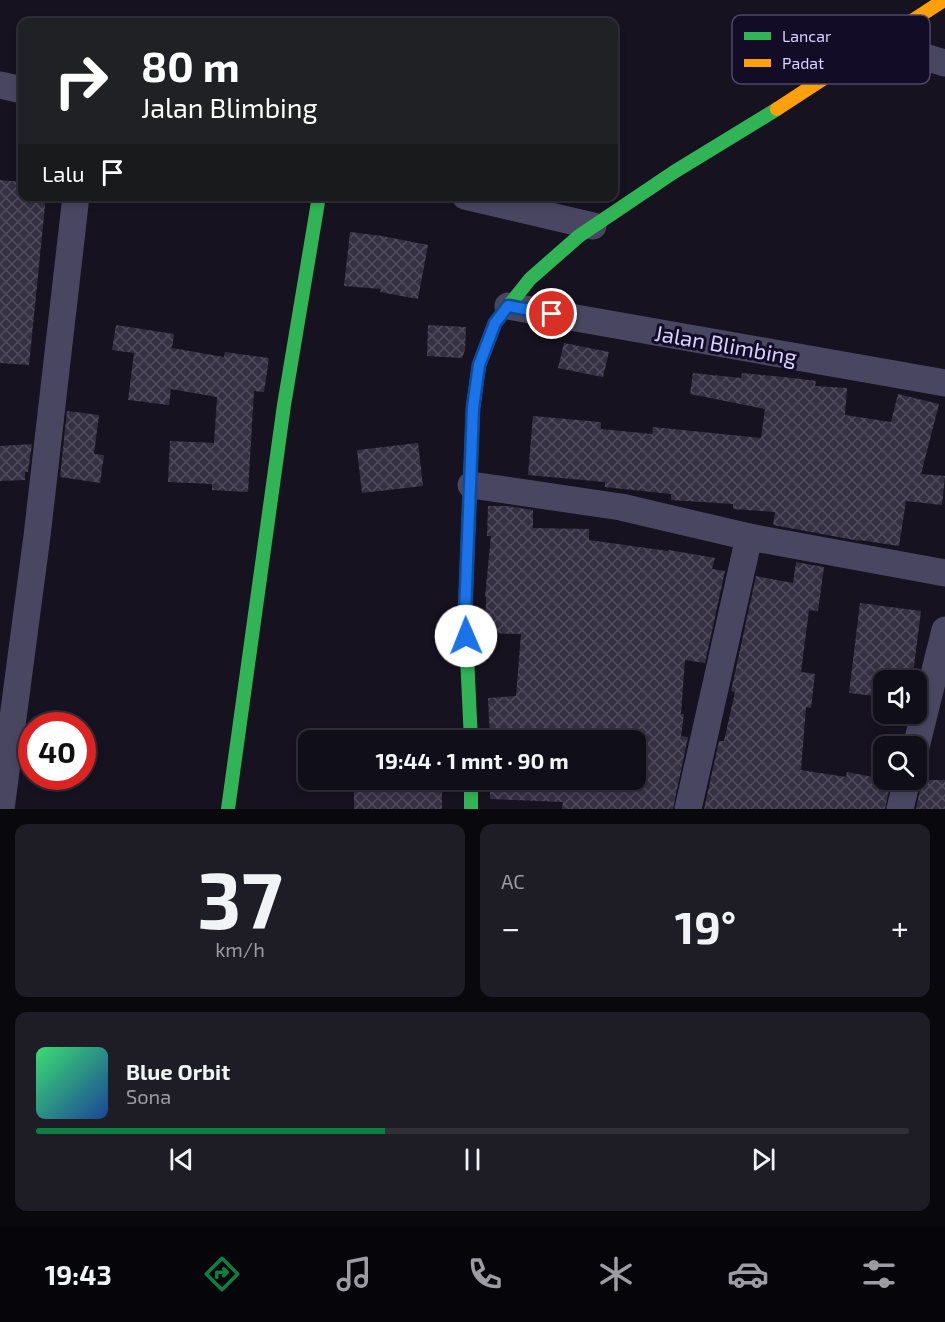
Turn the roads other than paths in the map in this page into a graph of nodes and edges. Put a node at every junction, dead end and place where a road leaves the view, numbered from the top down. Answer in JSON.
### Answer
{"nodes":[{"id":1,"x":944,"y":0,"type":"edge"},
{"id":2,"x":920,"y":15,"type":"edge"},
{"id":3,"x":930,"y":58,"type":"edge"},
{"id":4,"x":945,"y":63,"type":"edge"},
{"id":5,"x":815,"y":84,"type":"edge"},
{"id":6,"x":0,"y":85,"type":"edge"},
{"id":7,"x":18,"y":89,"type":"edge"},
{"id":8,"x":75,"y":201,"type":"edge"},
{"id":9,"x":318,"y":201,"type":"edge"},
{"id":10,"x":486,"y":201,"type":"edge"},
{"id":11,"x":593,"y":226,"type":"junction"},
{"id":12,"x":508,"y":306,"type":"junction"},
{"id":13,"x":945,"y":383,"type":"edge"},
{"id":14,"x":471,"y":486,"type":"junction"},
{"id":15,"x":749,"y":537,"type":"junction"},
{"id":16,"x":945,"y":573,"type":"edge"},
{"id":17,"x":945,"y":630,"type":"edge"},
{"id":18,"x":470,"y":730,"type":"edge"},
{"id":19,"x":919,"y":736,"type":"edge"},
{"id":20,"x":471,"y":790,"type":"edge"},
{"id":21,"x":905,"y":790,"type":"edge"},
{"id":22,"x":1,"y":809,"type":"edge"},
{"id":23,"x":228,"y":809,"type":"edge"},
{"id":24,"x":471,"y":809,"type":"edge"},
{"id":25,"x":688,"y":809,"type":"edge"},
{"id":26,"x":900,"y":809,"type":"edge"}],
"edges":[{"from":1,"to":2,"type":"street"},
{"from":3,"to":4,"type":"street"},
{"from":5,"to":11,"type":"street"},
{"from":6,"to":7,"type":"street"},
{"from":8,"to":22,"type":"street"},
{"from":9,"to":23,"type":"street"},
{"from":10,"to":11,"type":"street"},
{"from":11,"to":12,"type":"street"},
{"from":12,"to":13,"type":"street","name":"Jalan Blimbing"},
{"from":12,"to":14,"type":"street"},
{"from":14,"to":15,"type":"street"},
{"from":14,"to":18,"type":"street"},
{"from":15,"to":16,"type":"street"},
{"from":15,"to":25,"type":"street"},
{"from":17,"to":19,"type":"street"},
{"from":20,"to":24,"type":"street"},
{"from":21,"to":26,"type":"street"}]}
